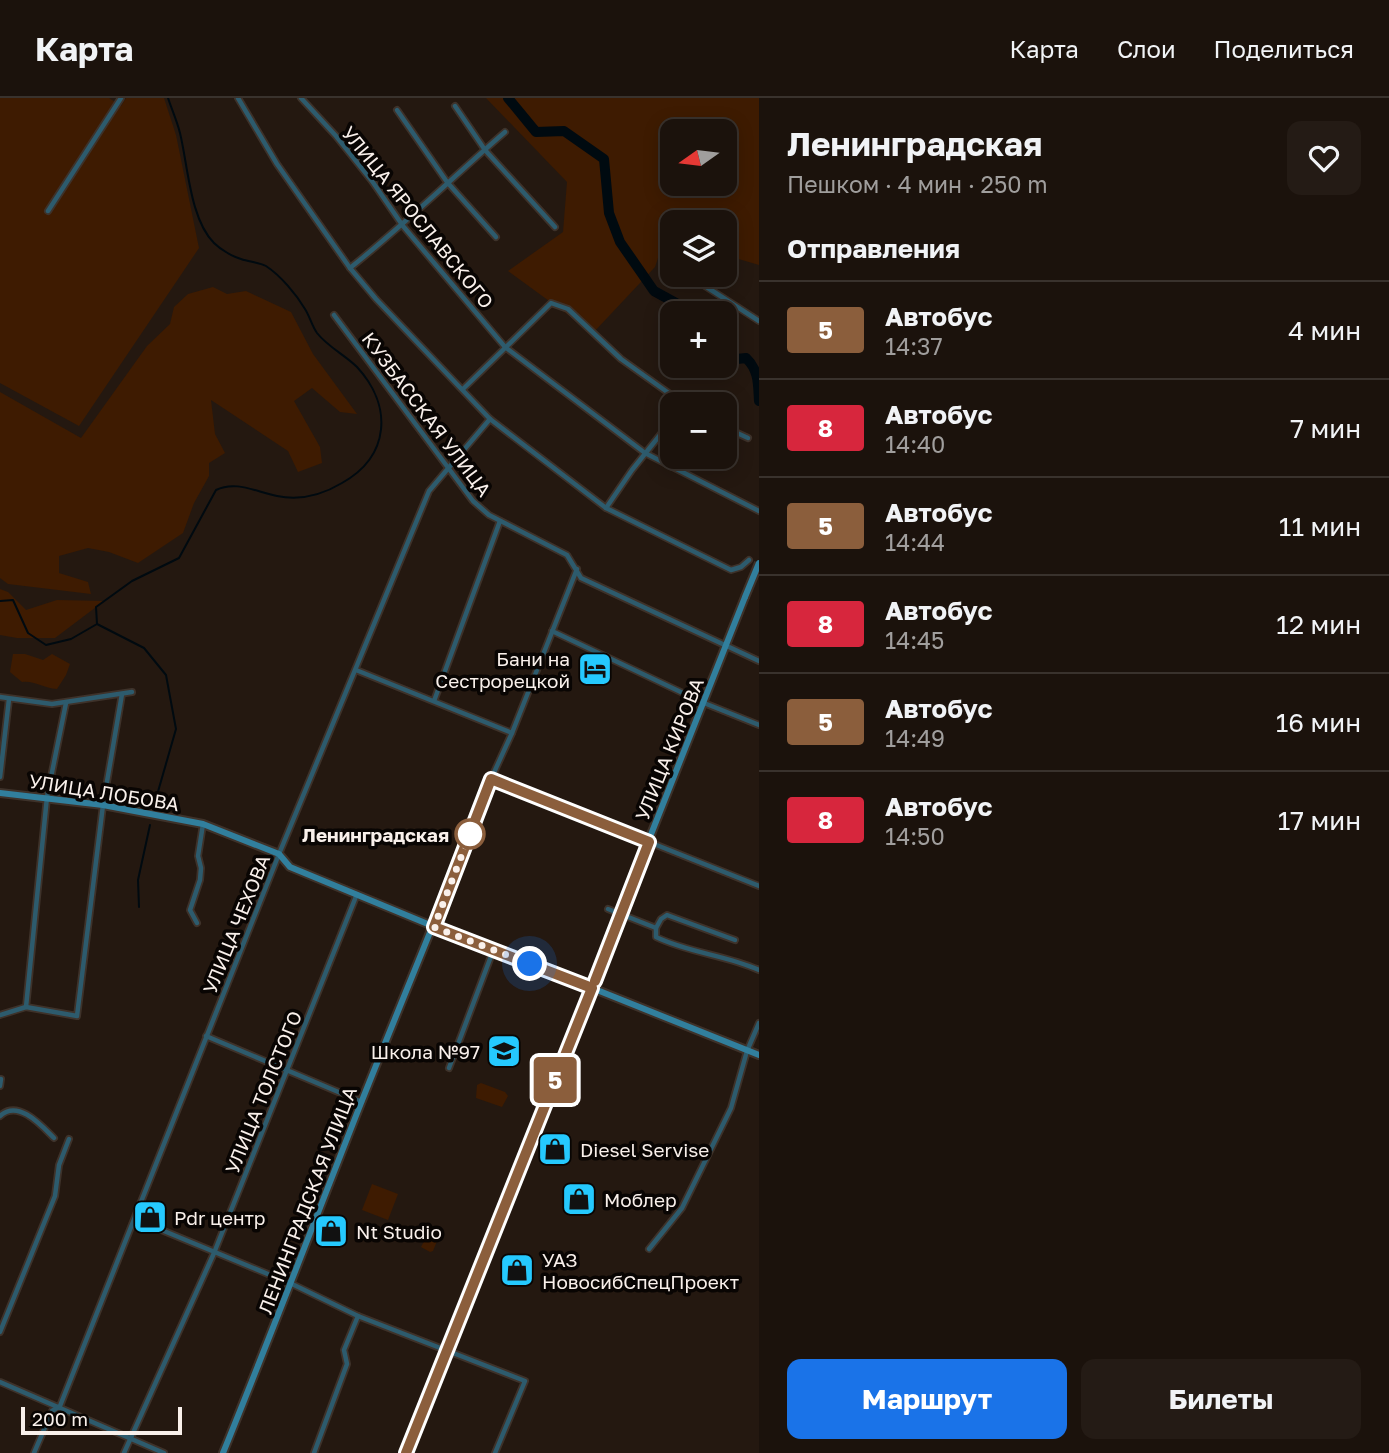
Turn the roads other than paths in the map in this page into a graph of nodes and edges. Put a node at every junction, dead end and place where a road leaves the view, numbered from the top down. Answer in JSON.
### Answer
{"nodes":[{"id":1,"x":238,"y":98,"type":"edge"},
{"id":2,"x":301,"y":98,"type":"edge"},
{"id":3,"x":118,"y":99,"type":"edge"},
{"id":4,"x":455,"y":106,"type":"dead end"},
{"id":5,"x":397,"y":110,"type":"dead end"},
{"id":6,"x":505,"y":132,"type":"dead end"},
{"id":7,"x":485,"y":149,"type":"junction"},
{"id":8,"x":447,"y":182,"type":"junction"},
{"id":9,"x":48,"y":211,"type":"dead end"},
{"id":10,"x":402,"y":226,"type":"junction"},
{"id":11,"x":555,"y":227,"type":"dead end"},
{"id":12,"x":496,"y":237,"type":"dead end"},
{"id":13,"x":350,"y":268,"type":"junction"},
{"id":14,"x":707,"y":287,"type":"edge"},
{"id":15,"x":334,"y":316,"type":"dead end"},
{"id":16,"x":759,"y":321,"type":"edge"},
{"id":17,"x":505,"y":346,"type":"junction"},
{"id":18,"x":463,"y":389,"type":"junction"},
{"id":19,"x":667,"y":392,"type":"edge"},
{"id":20,"x":490,"y":419,"type":"junction"},
{"id":21,"x":737,"y":433,"type":"edge"},
{"id":22,"x":660,"y":435,"type":"edge"},
{"id":23,"x":748,"y":438,"type":"dead end"},
{"id":24,"x":645,"y":453,"type":"junction"},
{"id":25,"x":449,"y":467,"type":"junction"},
{"id":26,"x":606,"y":508,"type":"junction"},
{"id":27,"x":759,"y":511,"type":"edge"},
{"id":28,"x":500,"y":521,"type":"junction"},
{"id":29,"x":750,"y":561,"type":"dead end"},
{"id":30,"x":759,"y":563,"type":"edge"},
{"id":31,"x":577,"y":569,"type":"junction"},
{"id":32,"x":552,"y":631,"type":"junction"},
{"id":33,"x":726,"y":648,"type":"junction"},
{"id":34,"x":759,"y":662,"type":"edge"},
{"id":35,"x":356,"y":670,"type":"junction"},
{"id":36,"x":132,"y":692,"type":"dead end"},
{"id":37,"x":122,"y":694,"type":"junction"},
{"id":38,"x":0,"y":697,"type":"edge"},
{"id":39,"x":9,"y":699,"type":"junction"},
{"id":40,"x":434,"y":701,"type":"junction"},
{"id":41,"x":66,"y":703,"type":"junction"},
{"id":42,"x":704,"y":703,"type":"junction"},
{"id":43,"x":759,"y":725,"type":"edge"},
{"id":44,"x":512,"y":733,"type":"junction"},
{"id":45,"x":0,"y":777,"type":"edge"},
{"id":46,"x":491,"y":779,"type":"junction"},
{"id":47,"x":0,"y":793,"type":"edge"},
{"id":48,"x":47,"y":797,"type":"junction"},
{"id":49,"x":103,"y":805,"type":"junction"},
{"id":50,"x":203,"y":824,"type":"junction"},
{"id":51,"x":649,"y":842,"type":"junction"},
{"id":52,"x":279,"y":854,"type":"junction"},
{"id":53,"x":759,"y":886,"type":"edge"},
{"id":54,"x":357,"y":894,"type":"junction"},
{"id":55,"x":608,"y":909,"type":"dead end"},
{"id":56,"x":620,"y":915,"type":"junction"},
{"id":57,"x":197,"y":923,"type":"dead end"},
{"id":58,"x":434,"y":927,"type":"junction"},
{"id":59,"x":656,"y":928,"type":"junction"},
{"id":60,"x":735,"y":940,"type":"dead end"},
{"id":61,"x":493,"y":951,"type":"junction"},
{"id":62,"x":759,"y":970,"type":"edge"},
{"id":63,"x":592,"y":988,"type":"junction"},
{"id":64,"x":26,"y":1007,"type":"junction"},
{"id":65,"x":0,"y":1015,"type":"edge"},
{"id":66,"x":759,"y":1023,"type":"edge"},
{"id":67,"x":206,"y":1037,"type":"junction"},
{"id":68,"x":747,"y":1051,"type":"junction"},
{"id":69,"x":759,"y":1055,"type":"edge"},
{"id":70,"x":449,"y":1069,"type":"dead end"},
{"id":71,"x":287,"y":1071,"type":"junction"},
{"id":72,"x":1,"y":1079,"type":"edge"},
{"id":73,"x":0,"y":1086,"type":"edge"},
{"id":74,"x":362,"y":1102,"type":"junction"},
{"id":75,"x":0,"y":1116,"type":"edge"},
{"id":76,"x":54,"y":1138,"type":"dead end"},
{"id":77,"x":69,"y":1139,"type":"dead end"},
{"id":78,"x":135,"y":1219,"type":"junction"},
{"id":79,"x":649,"y":1249,"type":"dead end"},
{"id":80,"x":214,"y":1253,"type":"junction"},
{"id":81,"x":292,"y":1284,"type":"junction"},
{"id":82,"x":358,"y":1316,"type":"junction"},
{"id":83,"x":0,"y":1332,"type":"edge"},
{"id":84,"x":448,"y":1350,"type":"junction"},
{"id":85,"x":0,"y":1382,"type":"edge"},
{"id":86,"x":60,"y":1406,"type":"junction"},
{"id":87,"x":132,"y":1439,"type":"junction"},
{"id":88,"x":34,"y":1453,"type":"edge"},
{"id":89,"x":124,"y":1453,"type":"edge"},
{"id":90,"x":164,"y":1453,"type":"edge"},
{"id":91,"x":223,"y":1453,"type":"edge"},
{"id":92,"x":314,"y":1453,"type":"edge"},
{"id":93,"x":406,"y":1453,"type":"edge"},
{"id":94,"x":495,"y":1453,"type":"edge"}],
"edges":[{"from":1,"to":13,"type":"street"},
{"from":2,"to":10,"type":"street","name":"УЛИЦА ЯРОСЛАВСКОГО"},
{"from":3,"to":9,"type":"street"},
{"from":4,"to":7,"type":"street"},
{"from":5,"to":8,"type":"street"},
{"from":6,"to":7,"type":"street"},
{"from":7,"to":8,"type":"street"},
{"from":7,"to":11,"type":"street"},
{"from":8,"to":10,"type":"street"},
{"from":8,"to":12,"type":"street"},
{"from":10,"to":13,"type":"street"},
{"from":10,"to":17,"type":"street","name":"УЛИЦА ЯРОСЛАВСКОГО"},
{"from":13,"to":18,"type":"street"},
{"from":14,"to":16,"type":"street"},
{"from":15,"to":25,"type":"street","name":"КУЗБАССКАЯ УЛИЦА"},
{"from":17,"to":18,"type":"street"},
{"from":17,"to":19,"type":"street"},
{"from":17,"to":24,"type":"street","name":"УЛИЦА ЯРОСЛАВСКОГО"},
{"from":18,"to":20,"type":"street"},
{"from":20,"to":25,"type":"street","name":"УЛИЦА ЧЕХОВА"},
{"from":20,"to":26,"type":"street"},
{"from":21,"to":23,"type":"street"},
{"from":22,"to":24,"type":"street"},
{"from":24,"to":26,"type":"street"},
{"from":24,"to":27,"type":"street","name":"УЛИЦА ЯРОСЛАВСКОГО"},
{"from":25,"to":28,"type":"street","name":"КУЗБАССКАЯ УЛИЦА"},
{"from":25,"to":35,"type":"street","name":"УЛИЦА ЧЕХОВА"},
{"from":26,"to":29,"type":"street"},
{"from":28,"to":31,"type":"street","name":"КУЗБАССКАЯ УЛИЦА"},
{"from":28,"to":40,"type":"street"},
{"from":30,"to":33,"type":"street","name":"УЛИЦА КИРОВА","bridge":true},
{"from":31,"to":32,"type":"street","name":"ЛЕНИНГРАДСКАЯ УЛИЦА"},
{"from":31,"to":33,"type":"street","name":"КУЗБАССКАЯ УЛИЦА"},
{"from":32,"to":42,"type":"street"},
{"from":32,"to":44,"type":"street","name":"ЛЕНИНГРАДСКАЯ УЛИЦА"},
{"from":33,"to":34,"type":"street","name":"КУЗБАССКАЯ УЛИЦА"},
{"from":33,"to":42,"type":"street","name":"УЛИЦА КИРОВА"},
{"from":35,"to":40,"type":"street"},
{"from":35,"to":52,"type":"street","name":"УЛИЦА ЧЕХОВА"},
{"from":36,"to":37,"type":"street"},
{"from":37,"to":41,"type":"street"},
{"from":37,"to":49,"type":"street"},
{"from":38,"to":39,"type":"street"},
{"from":39,"to":41,"type":"street"},
{"from":39,"to":45,"type":"street"},
{"from":40,"to":44,"type":"street"},
{"from":41,"to":48,"type":"street"},
{"from":42,"to":43,"type":"street"},
{"from":42,"to":51,"type":"street","name":"УЛИЦА КИРОВА"},
{"from":44,"to":46,"type":"street","name":"ЛЕНИНГРАДСКАЯ УЛИЦА"},
{"from":46,"to":51,"type":"street"},
{"from":46,"to":58,"type":"street","name":"ЛЕНИНГРАДСКАЯ УЛИЦА"},
{"from":47,"to":48,"type":"street","name":"УЛИЦА ЛОБОВА"},
{"from":48,"to":49,"type":"street","name":"УЛИЦА ЛОБОВА"},
{"from":48,"to":64,"type":"street"},
{"from":49,"to":50,"type":"street","name":"УЛИЦА ЛОБОВА"},
{"from":49,"to":64,"type":"street"},
{"from":50,"to":52,"type":"street","name":"УЛИЦА ЛОБОВА"},
{"from":50,"to":57,"type":"street","name":"УЛИЦА ЛОБОВА"},
{"from":51,"to":53,"type":"street"},
{"from":51,"to":56,"type":"street","name":"УЛИЦА КИРОВА"},
{"from":52,"to":54,"type":"street","name":"УЛИЦА ЛОБОВА"},
{"from":52,"to":67,"type":"street","name":"УЛИЦА ЧЕХОВА"},
{"from":54,"to":58,"type":"street","name":"УЛИЦА ЛОБОВА"},
{"from":54,"to":71,"type":"street","name":"УЛИЦА ТОЛСТОГО"},
{"from":55,"to":56,"type":"street"},
{"from":56,"to":59,"type":"street"},
{"from":56,"to":63,"type":"street","name":"УЛИЦА КИРОВА"},
{"from":58,"to":61,"type":"street","name":"УЛИЦА ЛОБОВА"},
{"from":58,"to":74,"type":"street","name":"ЛЕНИНГРАДСКАЯ УЛИЦА"},
{"from":59,"to":60,"type":"street"},
{"from":59,"to":62,"type":"street"},
{"from":61,"to":63,"type":"street","name":"УЛИЦА ЛОБОВА"},
{"from":61,"to":70,"type":"street"},
{"from":63,"to":68,"type":"street","name":"УЛИЦА ЛОБОВА"},
{"from":63,"to":84,"type":"street","name":"УЛИЦА КИРОВА"},
{"from":64,"to":65,"type":"street"},
{"from":66,"to":68,"type":"street"},
{"from":67,"to":71,"type":"street"},
{"from":67,"to":78,"type":"street","name":"УЛИЦА ЧЕХОВА"},
{"from":68,"to":69,"type":"street","name":"УЛИЦА ЛОБОВА"},
{"from":68,"to":79,"type":"street"},
{"from":71,"to":74,"type":"street"},
{"from":71,"to":80,"type":"street","name":"УЛИЦА ТОЛСТОГО"},
{"from":72,"to":73,"type":"street"},
{"from":74,"to":81,"type":"street","name":"ЛЕНИНГРАДСКАЯ УЛИЦА"},
{"from":75,"to":76,"type":"street"},
{"from":77,"to":83,"type":"street"},
{"from":78,"to":80,"type":"street"},
{"from":78,"to":86,"type":"street","name":"УЛИЦА ЧЕХОВА"},
{"from":80,"to":81,"type":"street"},
{"from":80,"to":87,"type":"street","name":"УЛИЦА ТОЛСТОГО"},
{"from":81,"to":82,"type":"street"},
{"from":81,"to":91,"type":"street","name":"ЛЕНИНГРАДСКАЯ УЛИЦА"},
{"from":82,"to":84,"type":"street"},
{"from":82,"to":92,"type":"street"},
{"from":84,"to":93,"type":"street","name":"УЛИЦА КИРОВА"},
{"from":84,"to":94,"type":"street"},
{"from":85,"to":86,"type":"street"},
{"from":86,"to":87,"type":"street"},
{"from":86,"to":88,"type":"street","name":"УЛИЦА ЧЕХОВА"},
{"from":87,"to":89,"type":"street","name":"УЛИЦА ТОЛСТОГО"},
{"from":87,"to":90,"type":"street"}]}
